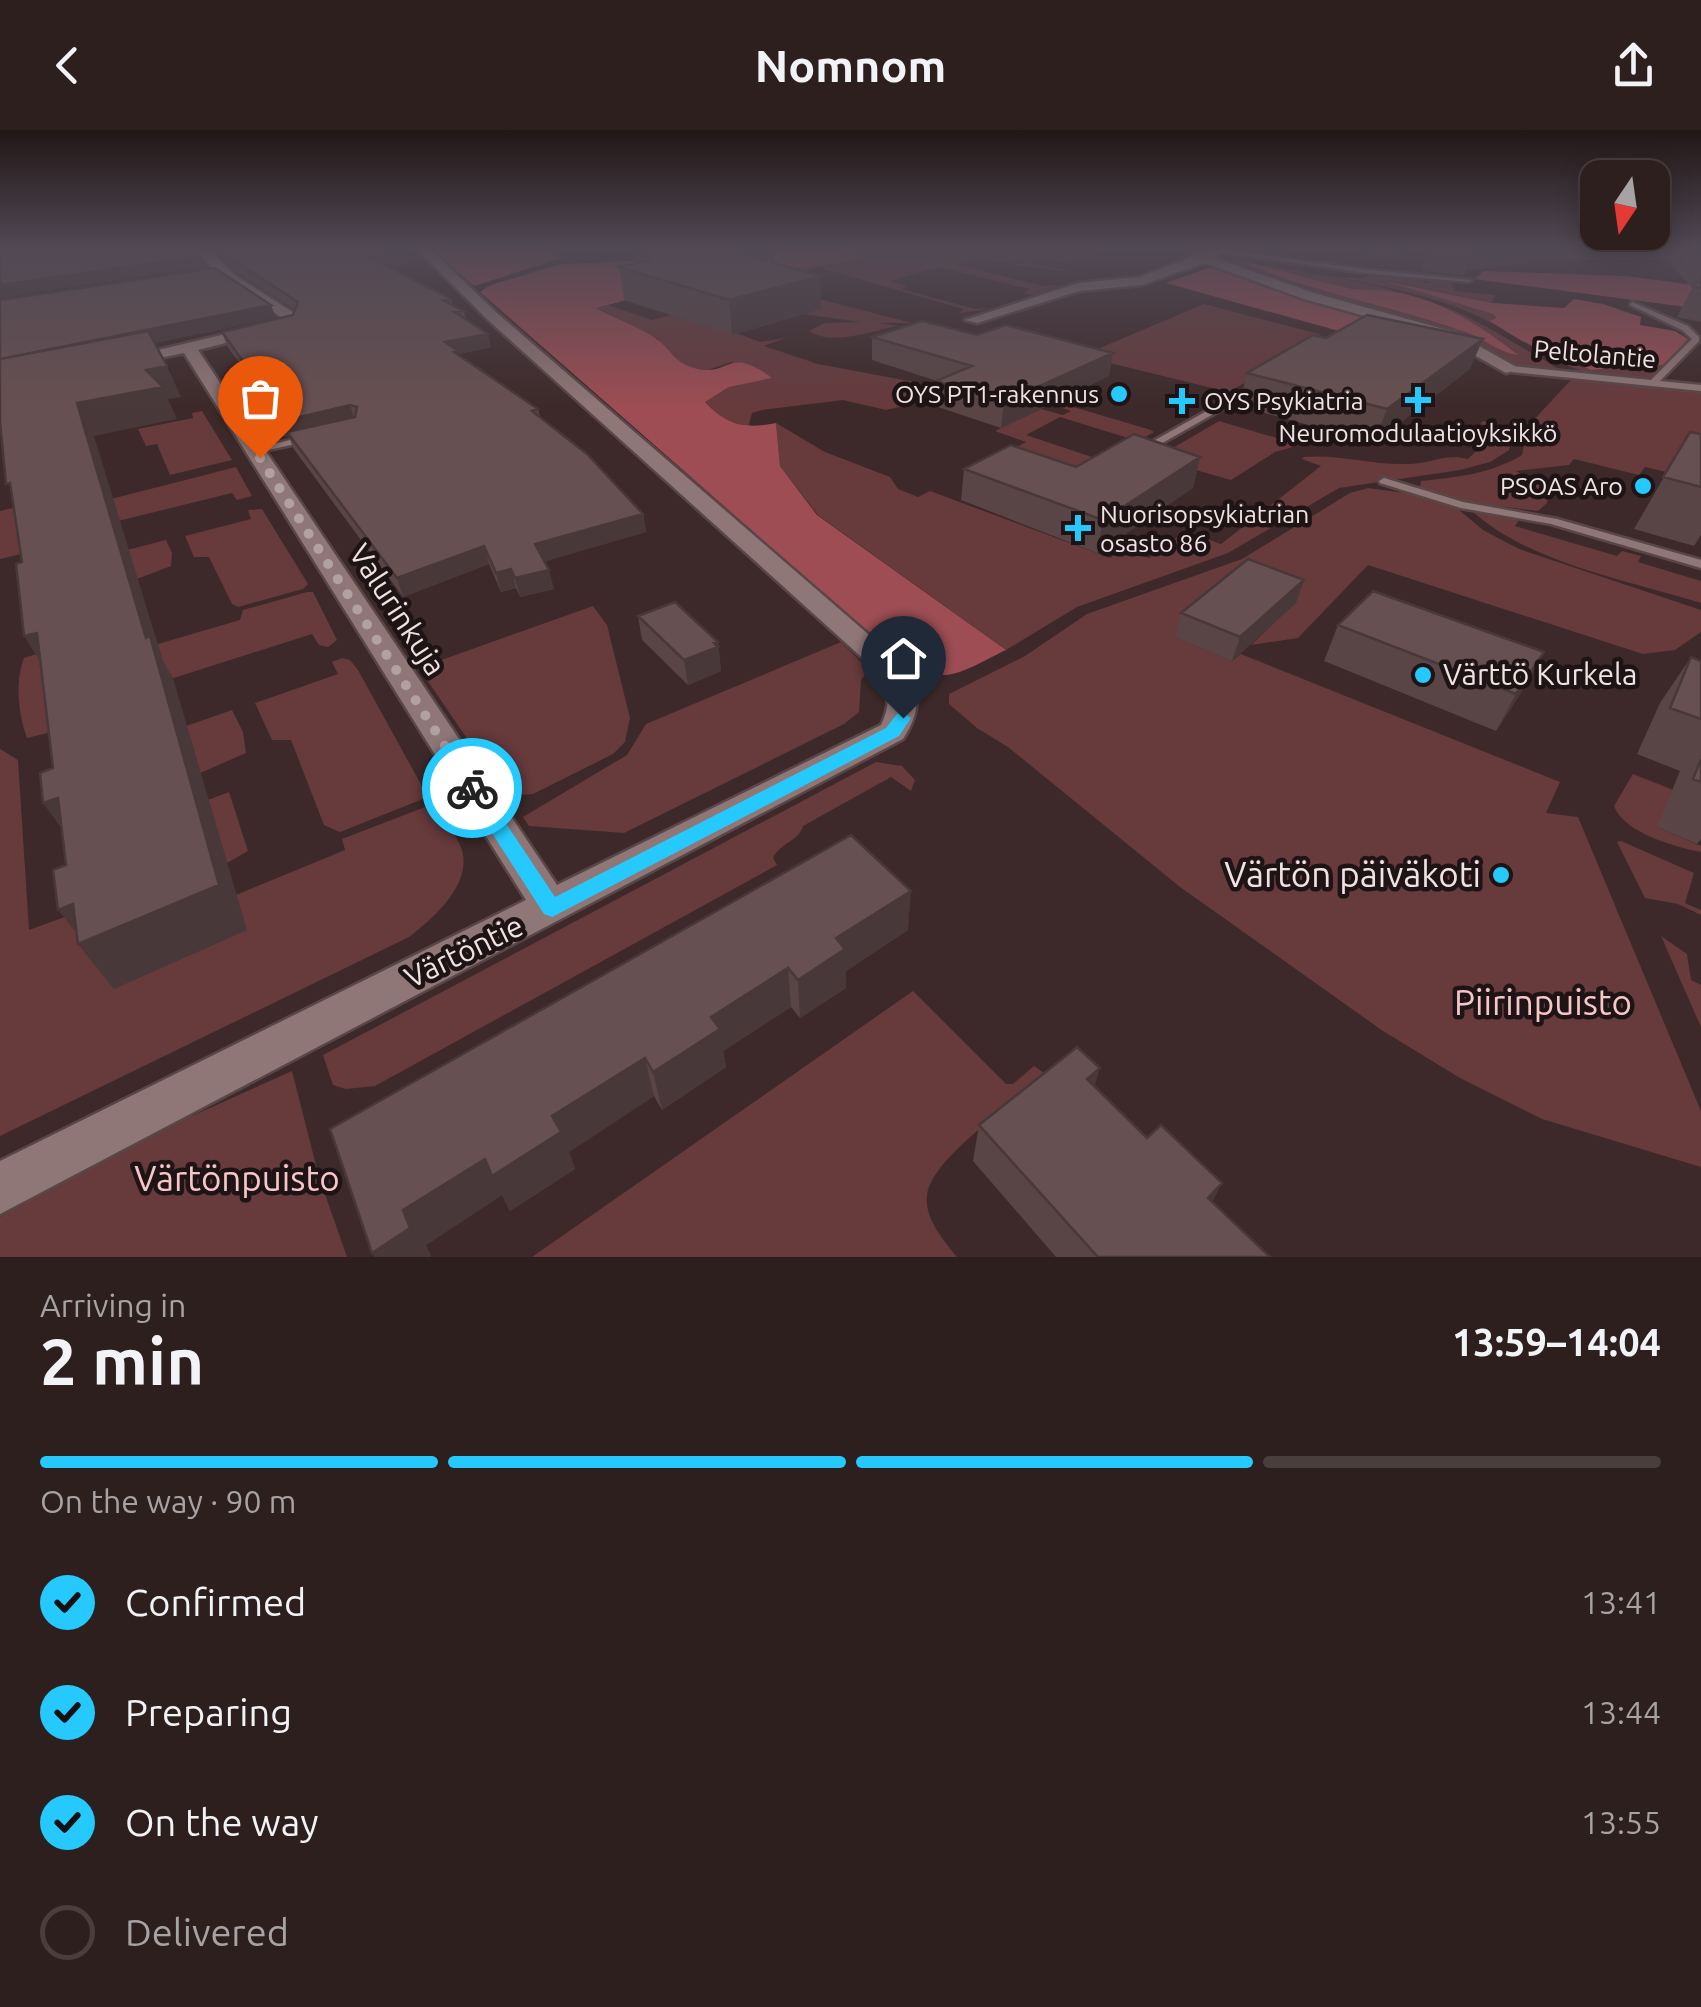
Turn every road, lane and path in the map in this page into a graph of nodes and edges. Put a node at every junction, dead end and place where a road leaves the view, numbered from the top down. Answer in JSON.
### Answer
{"nodes":[{"id":1,"x":271,"y":302,"type":"edge"},
{"id":2,"x":477,"y":302,"type":"edge"},
{"id":3,"x":1036,"y":302,"type":"edge"},
{"id":4,"x":1324,"y":302,"type":"edge"},
{"id":5,"x":1632,"y":304,"type":"dead end"},
{"id":6,"x":972,"y":320,"type":"dead end"},
{"id":7,"x":188,"y":348,"type":"junction"},
{"id":8,"x":106,"y":364,"type":"edge"},
{"id":9,"x":1512,"y":369,"type":"joint"},
{"id":10,"x":1274,"y":375,"type":"edge"},
{"id":11,"x":1654,"y":382,"type":"junction"},
{"id":12,"x":1701,"y":388,"type":"edge"},
{"id":13,"x":322,"y":435,"type":"edge"},
{"id":14,"x":255,"y":450,"type":"junction"},
{"id":15,"x":1136,"y":454,"type":"edge"},
{"id":16,"x":1384,"y":482,"type":"dead end"},
{"id":17,"x":1701,"y":564,"type":"edge"},
{"id":18,"x":552,"y":908,"type":"junction"},
{"id":19,"x":0,"y":1189,"type":"edge"}],
"edges":[{"from":1,"to":7,"type":"street"},
{"from":2,"to":18,"type":"street","name":"Värtöntie"},
{"from":3,"to":6,"type":"street"},
{"from":4,"to":9,"type":"street","name":"Peltolantie"},
{"from":5,"to":11,"type":"lane"},
{"from":7,"to":8,"type":"street"},
{"from":7,"to":14,"type":"street","name":"Valurinkuja"},
{"from":9,"to":11,"type":"lane","name":"Peltolantie"},
{"from":10,"to":15,"type":"lane"},
{"from":11,"to":12,"type":"lane","name":"Peltolantie"},
{"from":13,"to":14,"type":"lane"},
{"from":14,"to":18,"type":"street","name":"Valurinkuja"},
{"from":16,"to":17,"type":"lane"},
{"from":18,"to":19,"type":"street","name":"Värtöntie"}]}
